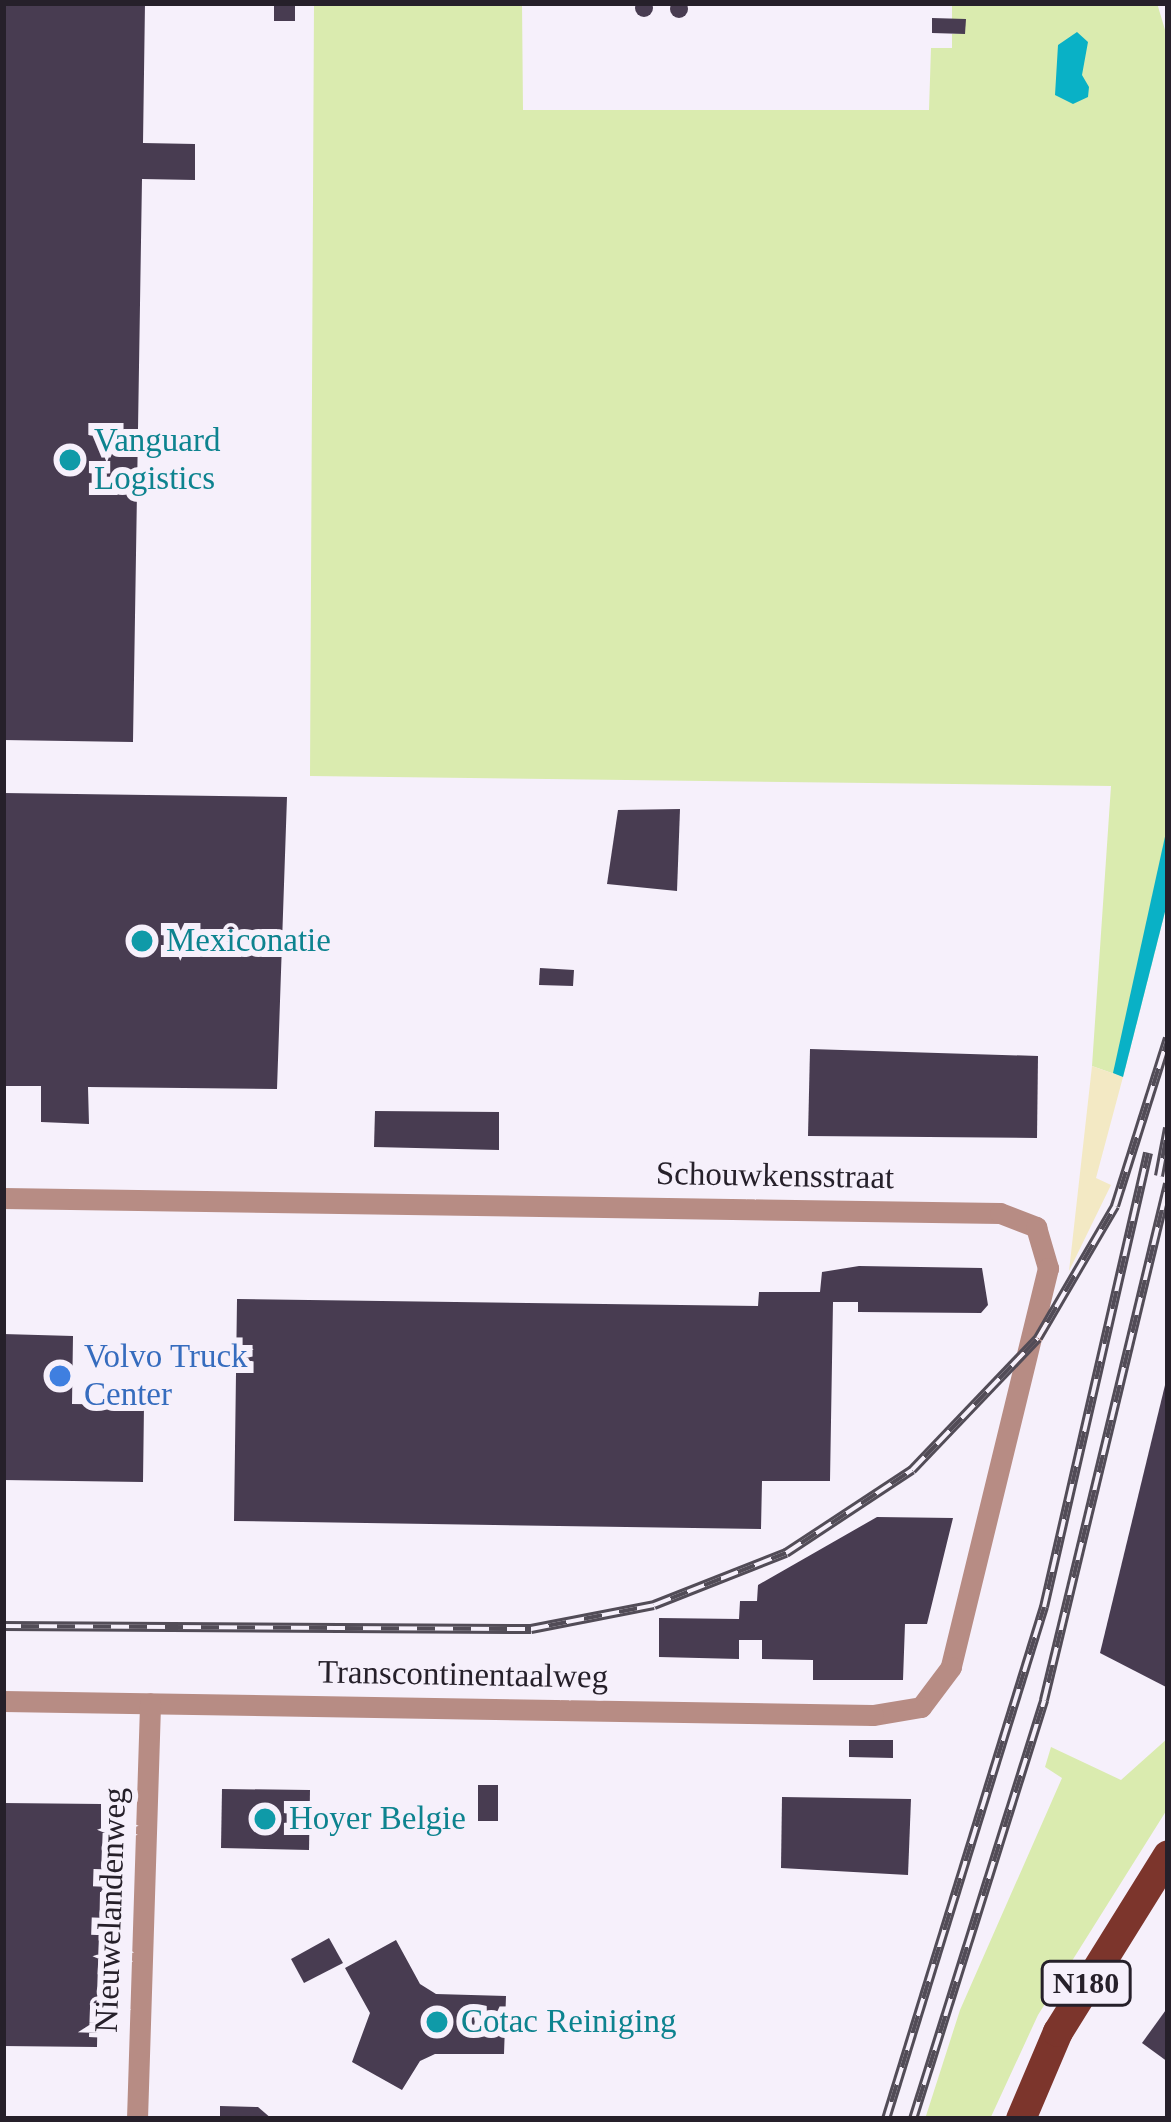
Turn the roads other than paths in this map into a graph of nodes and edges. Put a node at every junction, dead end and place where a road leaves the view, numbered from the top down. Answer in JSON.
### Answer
{"nodes":[{"id":1,"x":3,"y":1198,"type":"edge"},
{"id":2,"x":3,"y":1700,"type":"edge"},
{"id":3,"x":150,"y":1703,"type":"junction"},
{"id":4,"x":921,"y":1707,"type":"joint"},
{"id":5,"x":1168,"y":1855,"type":"edge"},
{"id":6,"x":137,"y":2119,"type":"edge"},
{"id":7,"x":1021,"y":2119,"type":"edge"}],
"edges":[{"from":1,"to":4,"type":"street","name":"Schouwkensstraat"},
{"from":2,"to":3,"type":"street","name":"Transcontinentaalweg"},
{"from":3,"to":4,"type":"street","name":"Transcontinentaalweg"},
{"from":3,"to":6,"type":"street","name":"Nieuwelandenweg"},
{"from":5,"to":7,"type":"main road","number":"N180"}]}
